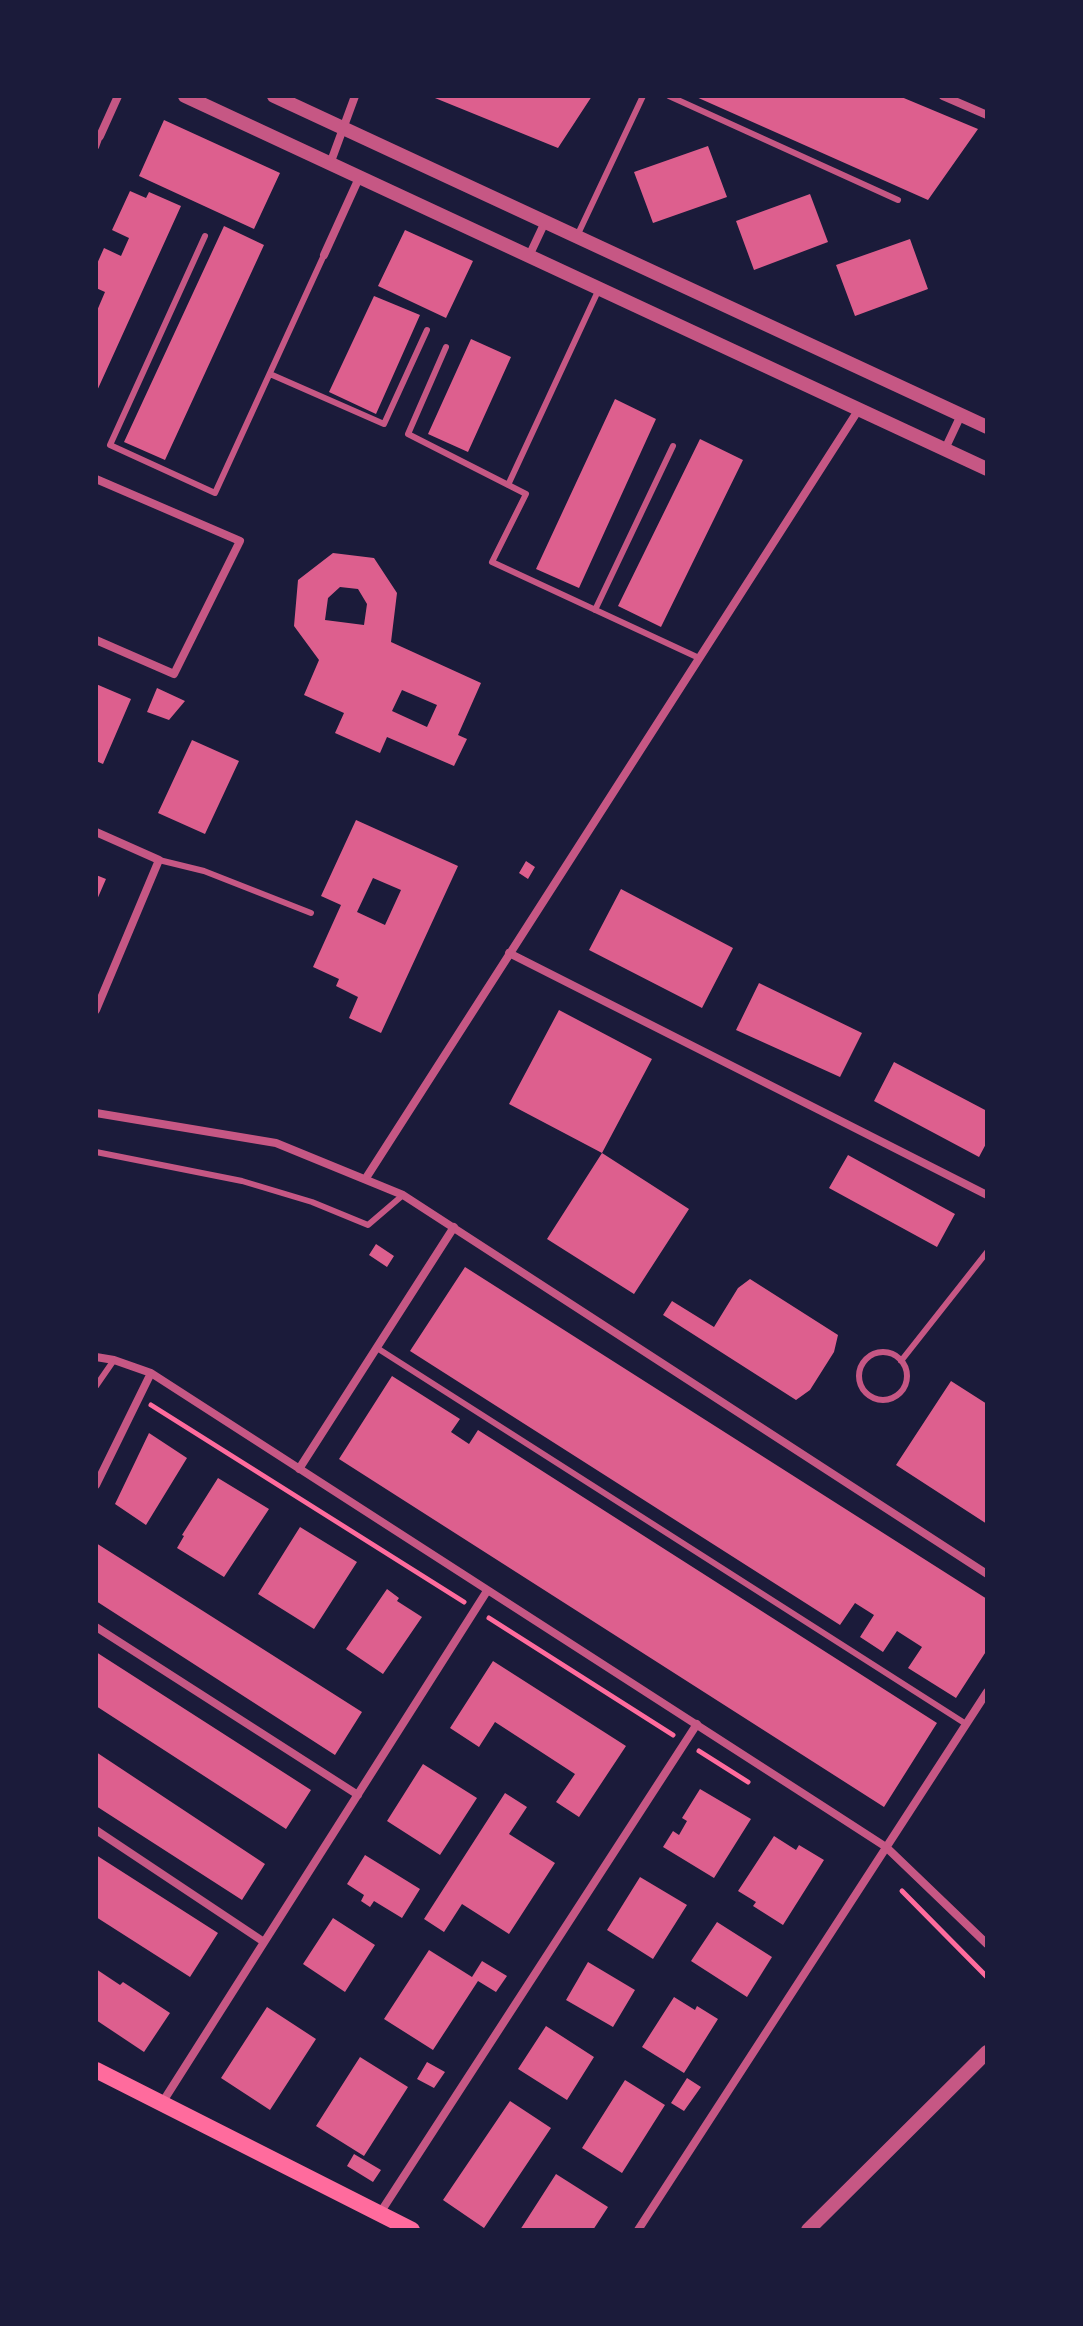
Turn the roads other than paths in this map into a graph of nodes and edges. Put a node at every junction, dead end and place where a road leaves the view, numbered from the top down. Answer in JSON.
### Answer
{"nodes":[{"id":1,"x":118,"y":96,"type":"edge"},
{"id":2,"x":185,"y":96,"type":"edge"},
{"id":3,"x":274,"y":96,"type":"edge"},
{"id":4,"x":355,"y":96,"type":"edge"},
{"id":5,"x":643,"y":96,"type":"edge"},
{"id":6,"x":669,"y":96,"type":"edge"},
{"id":7,"x":943,"y":96,"type":"edge"},
{"id":8,"x":987,"y":115,"type":"edge"},
{"id":9,"x":344,"y":128,"type":"junction"},
{"id":10,"x":100,"y":136,"type":"joint"},
{"id":11,"x":96,"y":147,"type":"edge"},
{"id":12,"x":330,"y":164,"type":"junction"},
{"id":13,"x":359,"y":178,"type":"junction"},
{"id":14,"x":898,"y":200,"type":"dead end"},
{"id":15,"x":545,"y":222,"type":"junction"},
{"id":16,"x":205,"y":236,"type":"dead end"},
{"id":17,"x":577,"y":236,"type":"junction"},
{"id":18,"x":324,"y":255,"type":"joint"},
{"id":19,"x":529,"y":256,"type":"junction"},
{"id":20,"x":599,"y":289,"type":"junction"},
{"id":21,"x":427,"y":330,"type":"dead end"},
{"id":22,"x":446,"y":347,"type":"dead end"},
{"id":23,"x":270,"y":374,"type":"junction"},
{"id":24,"x":859,"y":409,"type":"junction"},
{"id":25,"x":961,"y":415,"type":"junction"},
{"id":26,"x":986,"y":424,"type":"edge"},
{"id":27,"x":673,"y":446,"type":"dead end"},
{"id":28,"x":945,"y":449,"type":"junction"},
{"id":29,"x":987,"y":469,"type":"edge"},
{"id":30,"x":96,"y":479,"type":"edge"},
{"id":31,"x":508,"y":485,"type":"junction"},
{"id":32,"x":595,"y":610,"type":"junction"},
{"id":33,"x":96,"y":640,"type":"edge"},
{"id":34,"x":699,"y":658,"type":"junction"},
{"id":35,"x":96,"y":832,"type":"edge"},
{"id":36,"x":159,"y":860,"type":"junction"},
{"id":37,"x":311,"y":913,"type":"dead end"},
{"id":38,"x":509,"y":953,"type":"junction"},
{"id":39,"x":96,"y":1010,"type":"edge"},
{"id":40,"x":96,"y":1113,"type":"edge"},
{"id":41,"x":96,"y":1152,"type":"edge"},
{"id":42,"x":366,"y":1178,"type":"junction"},
{"id":43,"x":403,"y":1195,"type":"junction"},
{"id":44,"x":987,"y":1195,"type":"edge"},
{"id":45,"x":454,"y":1227,"type":"junction"},
{"id":46,"x":987,"y":1252,"type":"edge"},
{"id":47,"x":377,"y":1348,"type":"junction"},
{"id":48,"x":96,"y":1357,"type":"edge"},
{"id":49,"x":114,"y":1360,"type":"junction"},
{"id":50,"x":901,"y":1361,"type":"junction"},
{"id":51,"x":151,"y":1373,"type":"junction"},
{"id":52,"x":96,"y":1386,"type":"edge"},
{"id":53,"x":299,"y":1469,"type":"junction"},
{"id":54,"x":96,"y":1485,"type":"edge"},
{"id":55,"x":987,"y":1574,"type":"edge"},
{"id":56,"x":487,"y":1591,"type":"junction"},
{"id":57,"x":96,"y":1627,"type":"edge"},
{"id":58,"x":987,"y":1692,"type":"edge"},
{"id":59,"x":697,"y":1724,"type":"junction"},
{"id":60,"x":966,"y":1724,"type":"junction"},
{"id":61,"x":358,"y":1795,"type":"junction"},
{"id":62,"x":96,"y":1830,"type":"edge"},
{"id":63,"x":886,"y":1847,"type":"junction"},
{"id":64,"x":264,"y":1942,"type":"junction"},
{"id":65,"x":987,"y":1944,"type":"edge"},
{"id":66,"x":987,"y":2052,"type":"edge"},
{"id":67,"x":96,"y":2070,"type":"edge"},
{"id":68,"x":162,"y":2103,"type":"junction"},
{"id":69,"x":380,"y":2214,"type":"junction"},
{"id":70,"x":412,"y":2230,"type":"edge"},
{"id":71,"x":638,"y":2230,"type":"edge"},
{"id":72,"x":808,"y":2230,"type":"edge"}],
"edges":[{"from":1,"to":10,"type":"street"},
{"from":2,"to":12,"type":"street"},
{"from":3,"to":9,"type":"street"},
{"from":4,"to":9,"type":"street"},
{"from":5,"to":17,"type":"lane"},
{"from":6,"to":14,"type":"lane"},
{"from":7,"to":8,"type":"street"},
{"from":9,"to":12,"type":"street"},
{"from":9,"to":15,"type":"street"},
{"from":10,"to":11,"type":"lane"},
{"from":12,"to":13,"type":"street"},
{"from":13,"to":18,"type":"street"},
{"from":13,"to":19,"type":"street"},
{"from":15,"to":17,"type":"street"},
{"from":15,"to":19,"type":"street"},
{"from":16,"to":23,"type":"lane"},
{"from":17,"to":25,"type":"street"},
{"from":18,"to":23,"type":"lane"},
{"from":19,"to":20,"type":"street"},
{"from":20,"to":24,"type":"street"},
{"from":20,"to":31,"type":"lane"},
{"from":21,"to":23,"type":"lane"},
{"from":22,"to":31,"type":"lane"},
{"from":24,"to":28,"type":"street"},
{"from":24,"to":34,"type":"street"},
{"from":25,"to":26,"type":"street"},
{"from":25,"to":28,"type":"street"},
{"from":27,"to":32,"type":"lane"},
{"from":28,"to":29,"type":"street"},
{"from":30,"to":33,"type":"street"},
{"from":31,"to":32,"type":"lane"},
{"from":32,"to":34,"type":"lane"},
{"from":34,"to":38,"type":"street"},
{"from":35,"to":36,"type":"street"},
{"from":36,"to":37,"type":"lane"},
{"from":36,"to":39,"type":"street"},
{"from":38,"to":42,"type":"street"},
{"from":38,"to":44,"type":"street"},
{"from":40,"to":42,"type":"street"},
{"from":41,"to":43,"type":"lane"},
{"from":42,"to":43,"type":"street"},
{"from":43,"to":45,"type":"street"},
{"from":45,"to":47,"type":"street"},
{"from":45,"to":55,"type":"street"},
{"from":46,"to":50,"type":"lane"},
{"from":47,"to":53,"type":"street"},
{"from":47,"to":60,"type":"lane"},
{"from":48,"to":49,"type":"street"},
{"from":49,"to":51,"type":"street"},
{"from":49,"to":52,"type":"lane"},
{"from":50,"to":50,"type":"lane"},
{"from":51,"to":53,"type":"street"},
{"from":51,"to":54,"type":"street"},
{"from":53,"to":56,"type":"street"},
{"from":56,"to":59,"type":"street"},
{"from":56,"to":61,"type":"street"},
{"from":57,"to":61,"type":"street"},
{"from":58,"to":60,"type":"street"},
{"from":59,"to":63,"type":"street"},
{"from":59,"to":69,"type":"street"},
{"from":60,"to":63,"type":"street"},
{"from":61,"to":64,"type":"street"},
{"from":62,"to":64,"type":"street"},
{"from":63,"to":65,"type":"street"},
{"from":63,"to":71,"type":"street"},
{"from":64,"to":68,"type":"street"},
{"from":66,"to":72,"type":"street"},
{"from":67,"to":68,"type":"main road"},
{"from":68,"to":69,"type":"main road"},
{"from":69,"to":70,"type":"main road"}]}
